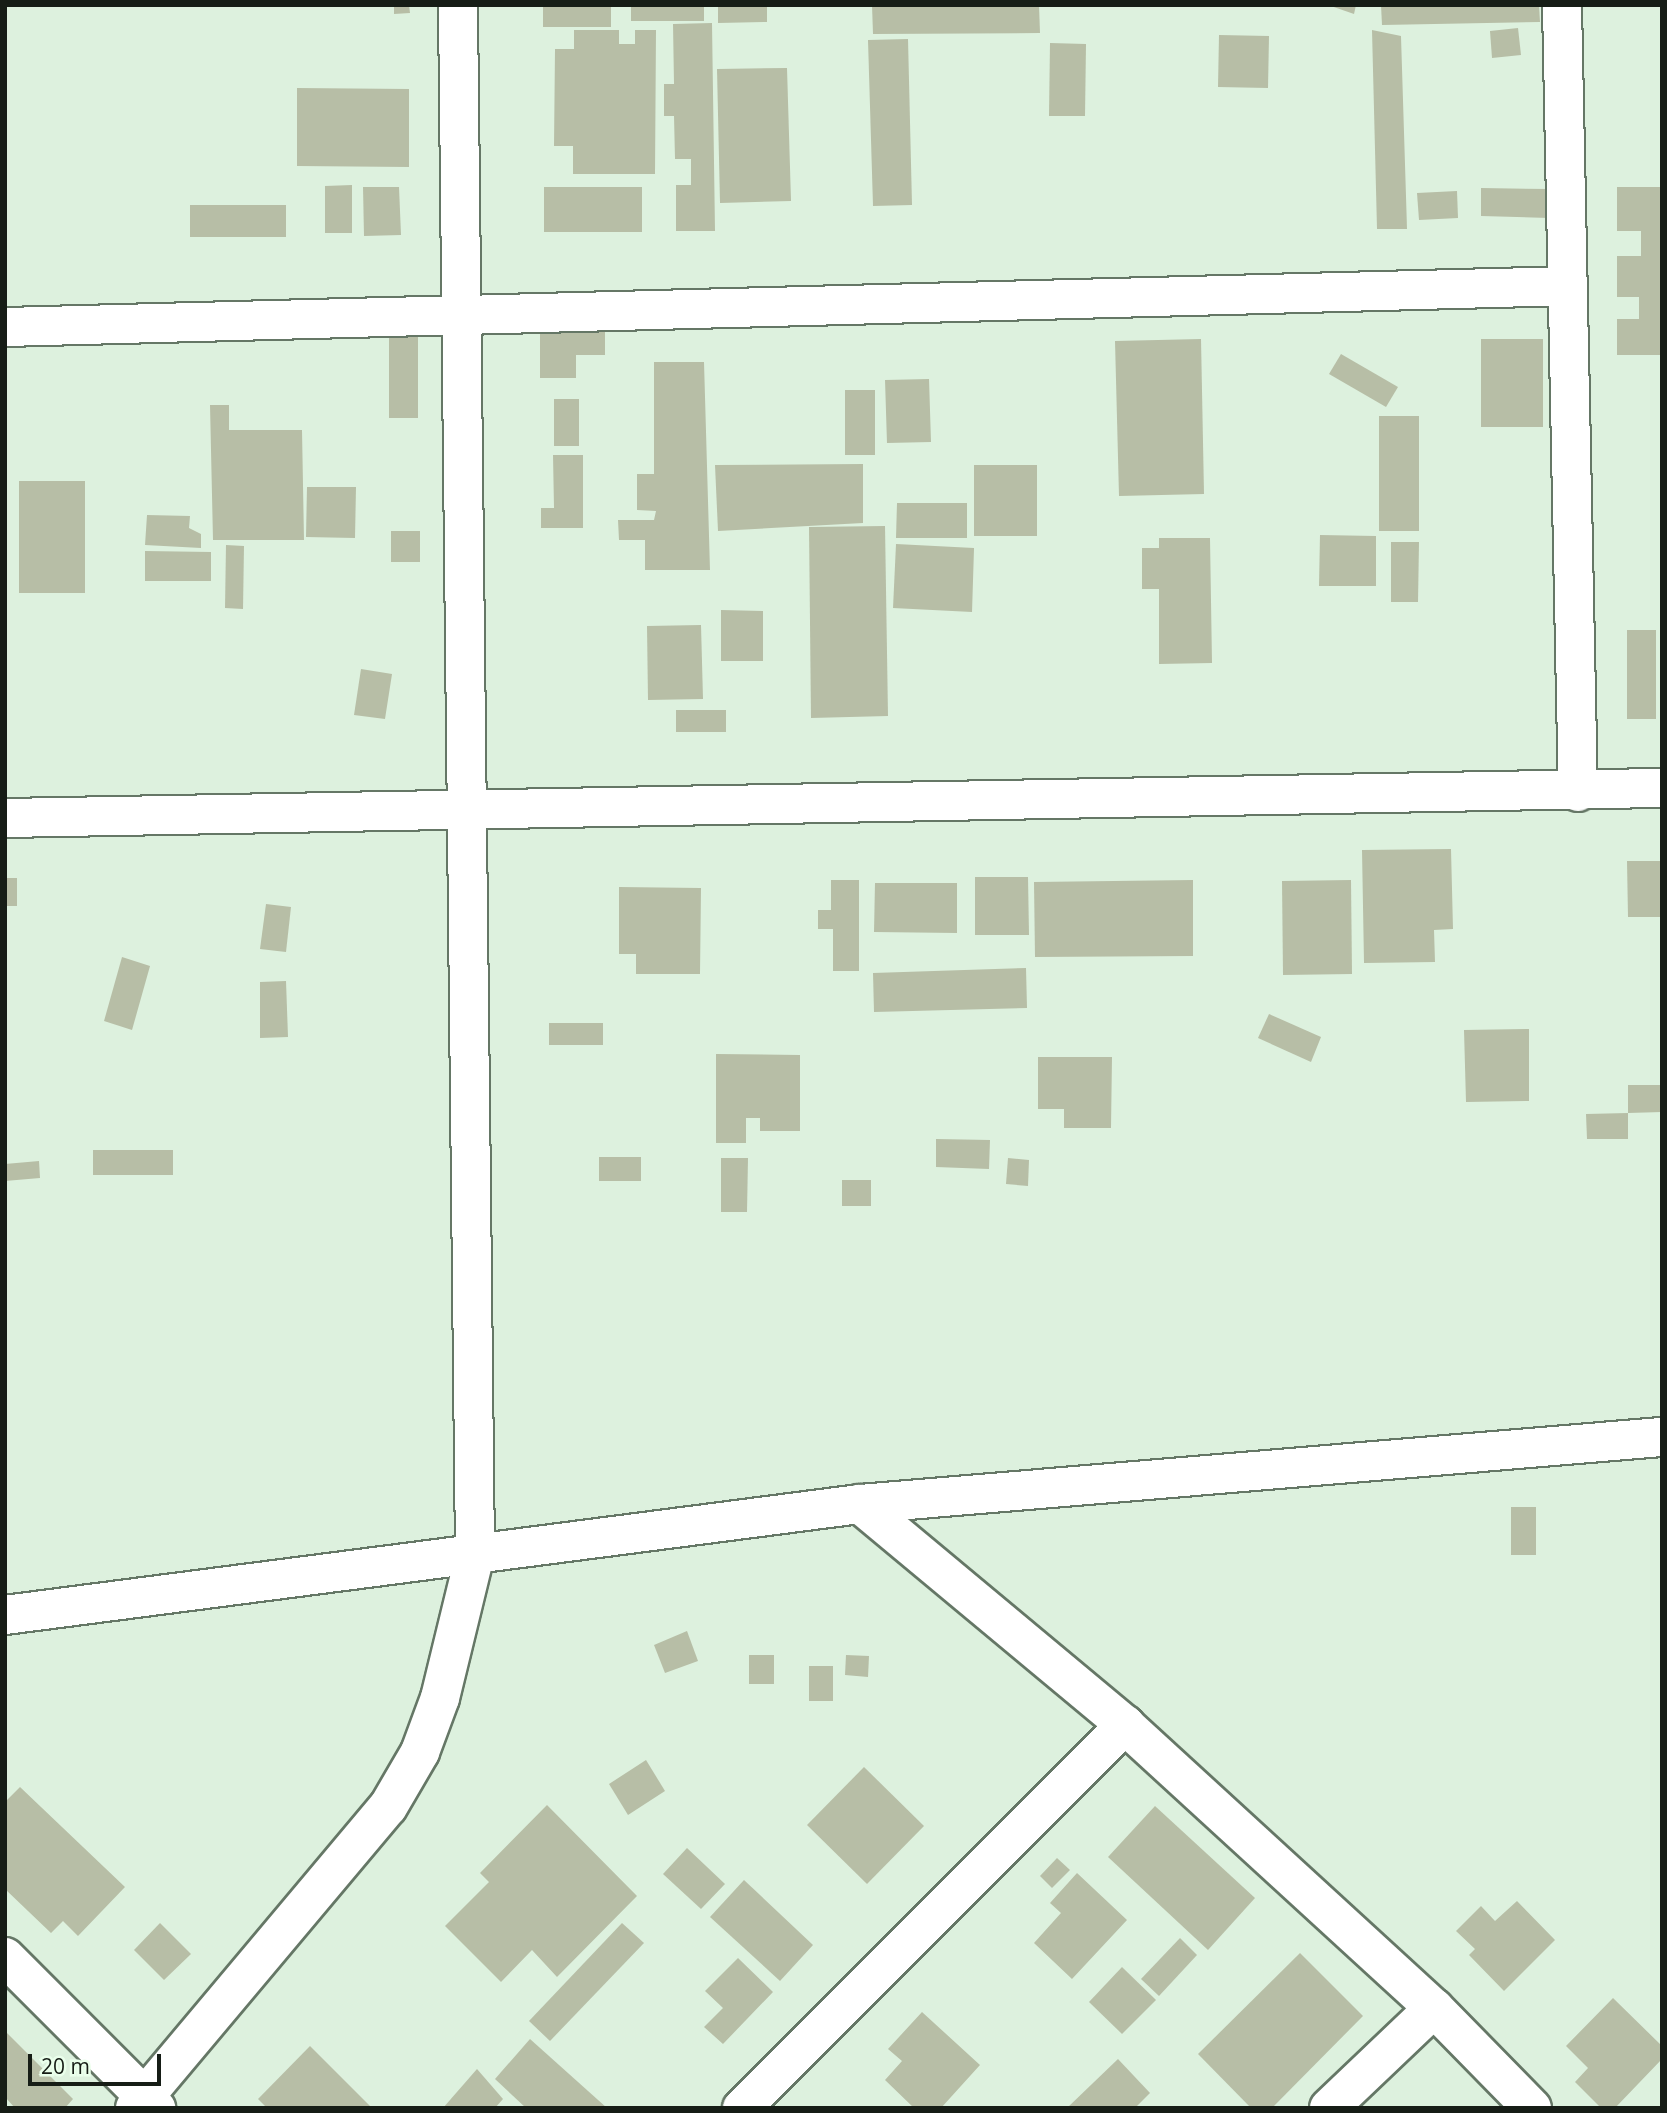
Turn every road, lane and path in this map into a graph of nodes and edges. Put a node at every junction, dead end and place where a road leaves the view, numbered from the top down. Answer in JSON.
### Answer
{"nodes":[{"id":1,"x":458,"y":5,"type":"edge"},
{"id":2,"x":1562,"y":5,"type":"edge"},
{"id":3,"x":1566,"y":286,"type":"junction"},
{"id":4,"x":464,"y":320,"type":"junction"},
{"id":5,"x":5,"y":327,"type":"edge"},
{"id":6,"x":1662,"y":788,"type":"edge"},
{"id":7,"x":1578,"y":792,"type":"junction"},
{"id":8,"x":468,"y":814,"type":"junction"},
{"id":9,"x":5,"y":818,"type":"edge"},
{"id":10,"x":1662,"y":1437,"type":"edge"},
{"id":11,"x":860,"y":1504,"type":"junction"},
{"id":12,"x":475,"y":1554,"type":"junction"},
{"id":13,"x":5,"y":1615,"type":"edge"},
{"id":14,"x":1125,"y":1725,"type":"junction"},
{"id":15,"x":5,"y":1957,"type":"edge"},
{"id":16,"x":1434,"y":2008,"type":"junction"},
{"id":17,"x":145,"y":2104,"type":"edge"},
{"id":18,"x":742,"y":2108,"type":"edge"},
{"id":19,"x":1329,"y":2108,"type":"edge"},
{"id":20,"x":1532,"y":2108,"type":"edge"}],
"edges":[{"from":1,"to":4,"type":"street"},
{"from":2,"to":3,"type":"street"},
{"from":3,"to":4,"type":"street"},
{"from":3,"to":7,"type":"street"},
{"from":4,"to":5,"type":"street"},
{"from":4,"to":8,"type":"street"},
{"from":6,"to":7,"type":"street"},
{"from":7,"to":8,"type":"street"},
{"from":8,"to":9,"type":"street"},
{"from":8,"to":12,"type":"street"},
{"from":10,"to":11,"type":"street"},
{"from":11,"to":12,"type":"street"},
{"from":11,"to":14,"type":"street"},
{"from":12,"to":13,"type":"street"},
{"from":12,"to":17,"type":"street"},
{"from":14,"to":16,"type":"street"},
{"from":14,"to":18,"type":"street"},
{"from":15,"to":17,"type":"street"},
{"from":16,"to":19,"type":"street"},
{"from":16,"to":20,"type":"street"}]}
